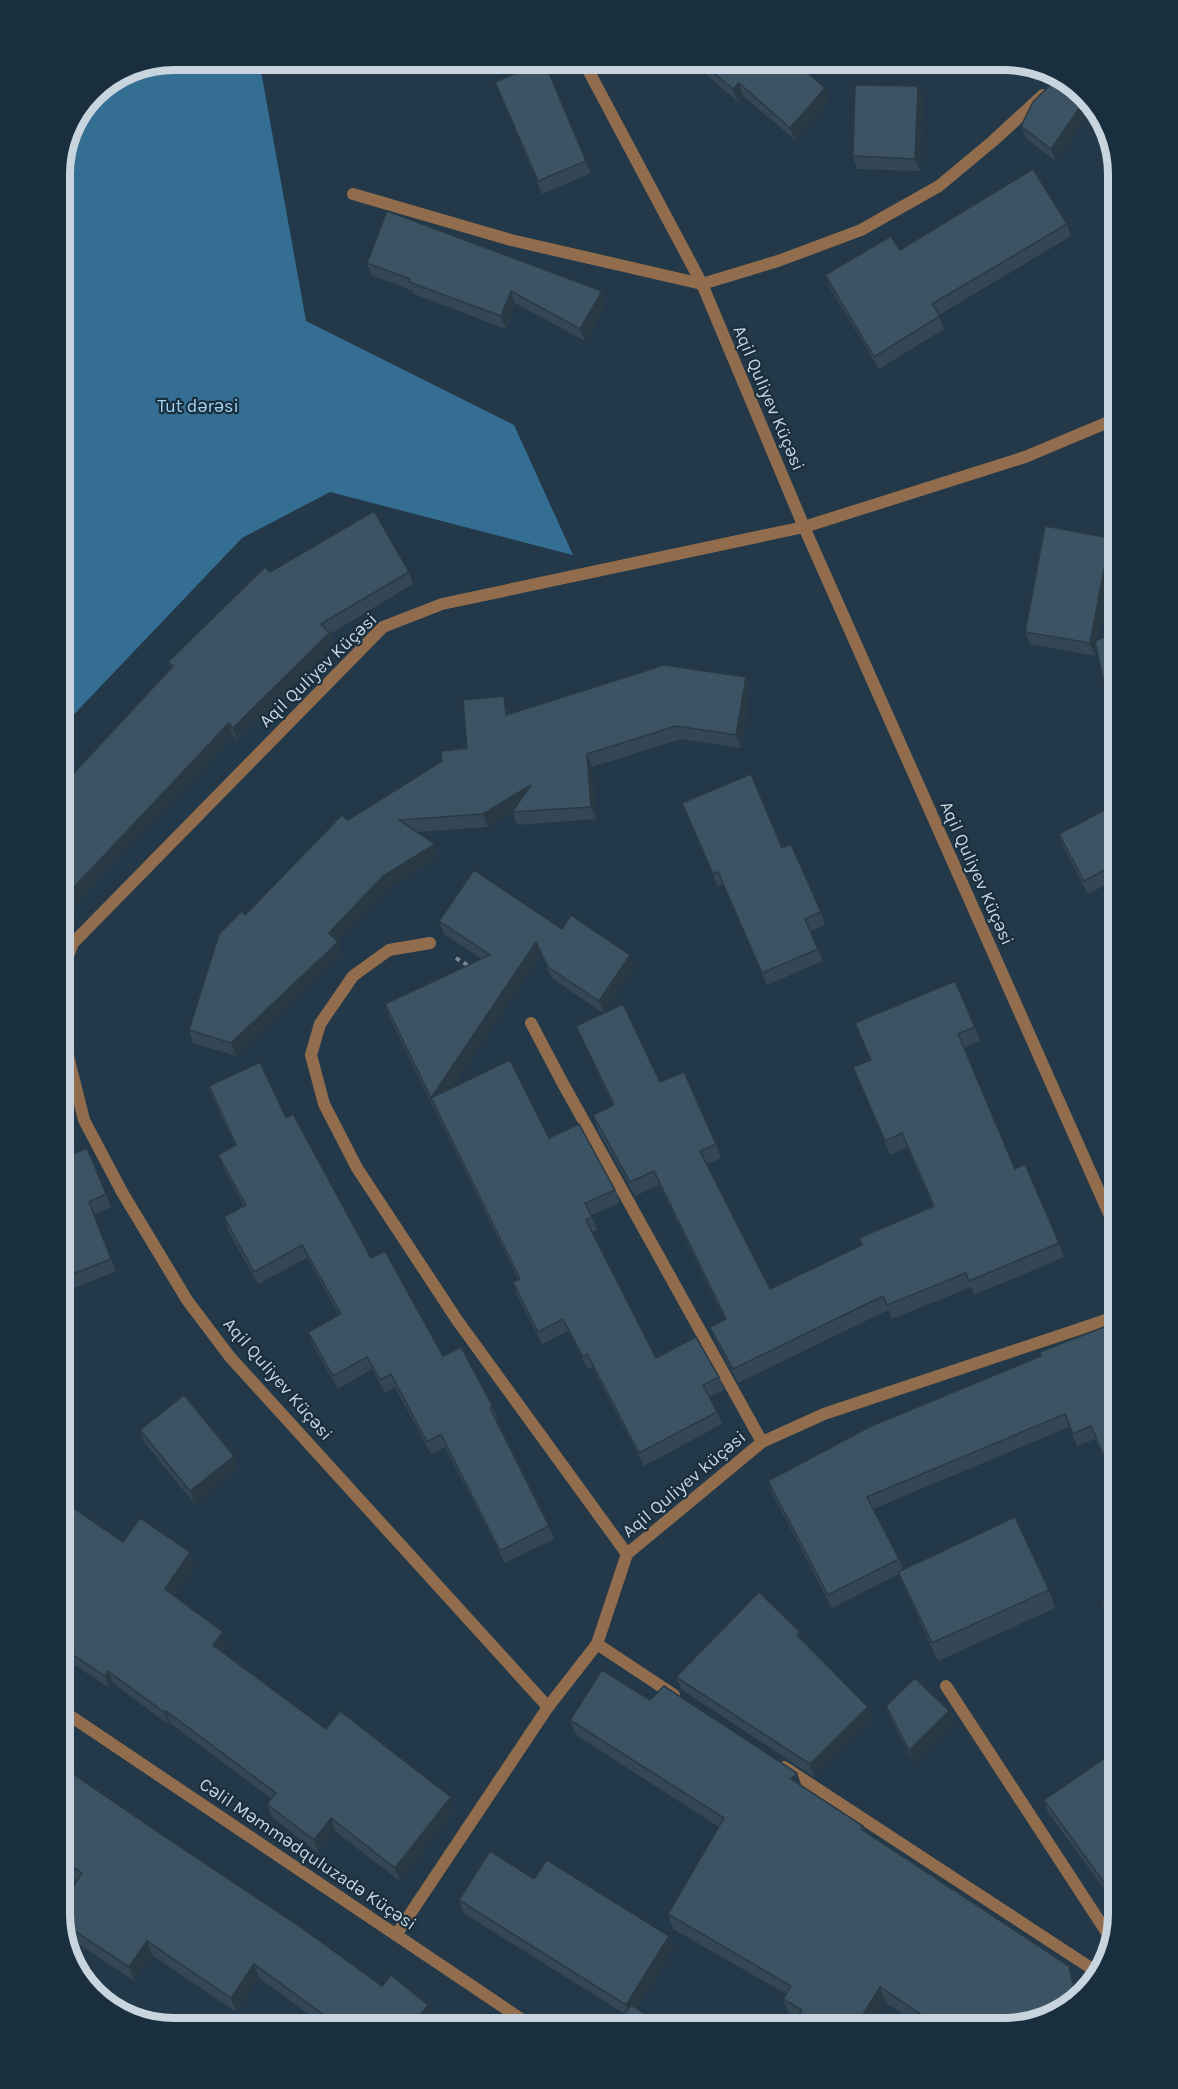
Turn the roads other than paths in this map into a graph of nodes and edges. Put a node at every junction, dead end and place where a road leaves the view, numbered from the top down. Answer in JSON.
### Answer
{"nodes":[{"id":1,"x":588,"y":70,"type":"edge"},
{"id":2,"x":1053,"y":85,"type":"edge"},
{"id":3,"x":353,"y":194,"type":"dead end"},
{"id":4,"x":702,"y":284,"type":"junction"},
{"id":5,"x":1108,"y":422,"type":"edge"},
{"id":6,"x":804,"y":527,"type":"junction"},
{"id":7,"x":430,"y":943,"type":"road end"},
{"id":8,"x":71,"y":949,"type":"edge"},
{"id":9,"x":531,"y":1023,"type":"dead end"},
{"id":10,"x":70,"y":1066,"type":"edge"},
{"id":11,"x":1108,"y":1211,"type":"edge"},
{"id":12,"x":1108,"y":1319,"type":"edge"},
{"id":13,"x":762,"y":1442,"type":"junction"},
{"id":14,"x":627,"y":1554,"type":"junction"},
{"id":15,"x":597,"y":1644,"type":"junction"},
{"id":16,"x":946,"y":1686,"type":"dead end"},
{"id":17,"x":686,"y":1702,"type":"edge"},
{"id":18,"x":548,"y":1707,"type":"junction"},
{"id":19,"x":70,"y":1716,"type":"edge"},
{"id":20,"x":775,"y":1761,"type":"edge"},
{"id":21,"x":1106,"y":1932,"type":"edge"},
{"id":22,"x":396,"y":1935,"type":"junction"},
{"id":23,"x":1092,"y":1969,"type":"edge"},
{"id":24,"x":520,"y":2018,"type":"edge"}],
"edges":[{"from":1,"to":4,"type":"street","name":"Aqil Quliyev Küçəsi"},
{"from":2,"to":4,"type":"street"},
{"from":3,"to":4,"type":"street"},
{"from":4,"to":6,"type":"street","name":"Aqil Quliyev Küçəsi"},
{"from":5,"to":6,"type":"street"},
{"from":6,"to":8,"type":"street","name":"Aqil Quliyev Küçəsi"},
{"from":6,"to":11,"type":"street","name":"Aqil Quliyev Küçəsi"},
{"from":7,"to":14,"type":"street"},
{"from":9,"to":13,"type":"street"},
{"from":10,"to":18,"type":"street","name":"Aqil Quliyev Küçəsi"},
{"from":12,"to":13,"type":"street","name":"Aqil Quliyev küçəsi"},
{"from":13,"to":14,"type":"street","name":"Aqil Quliyev küçəsi"},
{"from":14,"to":15,"type":"street","name":"Aqil Quliyev küçəsi"},
{"from":15,"to":17,"type":"street"},
{"from":15,"to":18,"type":"street","name":"Aqil Quliyev küçəsi"},
{"from":16,"to":21,"type":"street"},
{"from":18,"to":22,"type":"street","name":"Aqil Quliyev küçəsi"},
{"from":19,"to":22,"type":"street","name":"Cəlil Məmmədquluzadə Küçəsi"},
{"from":20,"to":23,"type":"street"},
{"from":22,"to":24,"type":"street","name":"Cəlil Məmmədquluzadə Küçəsi"}]}
